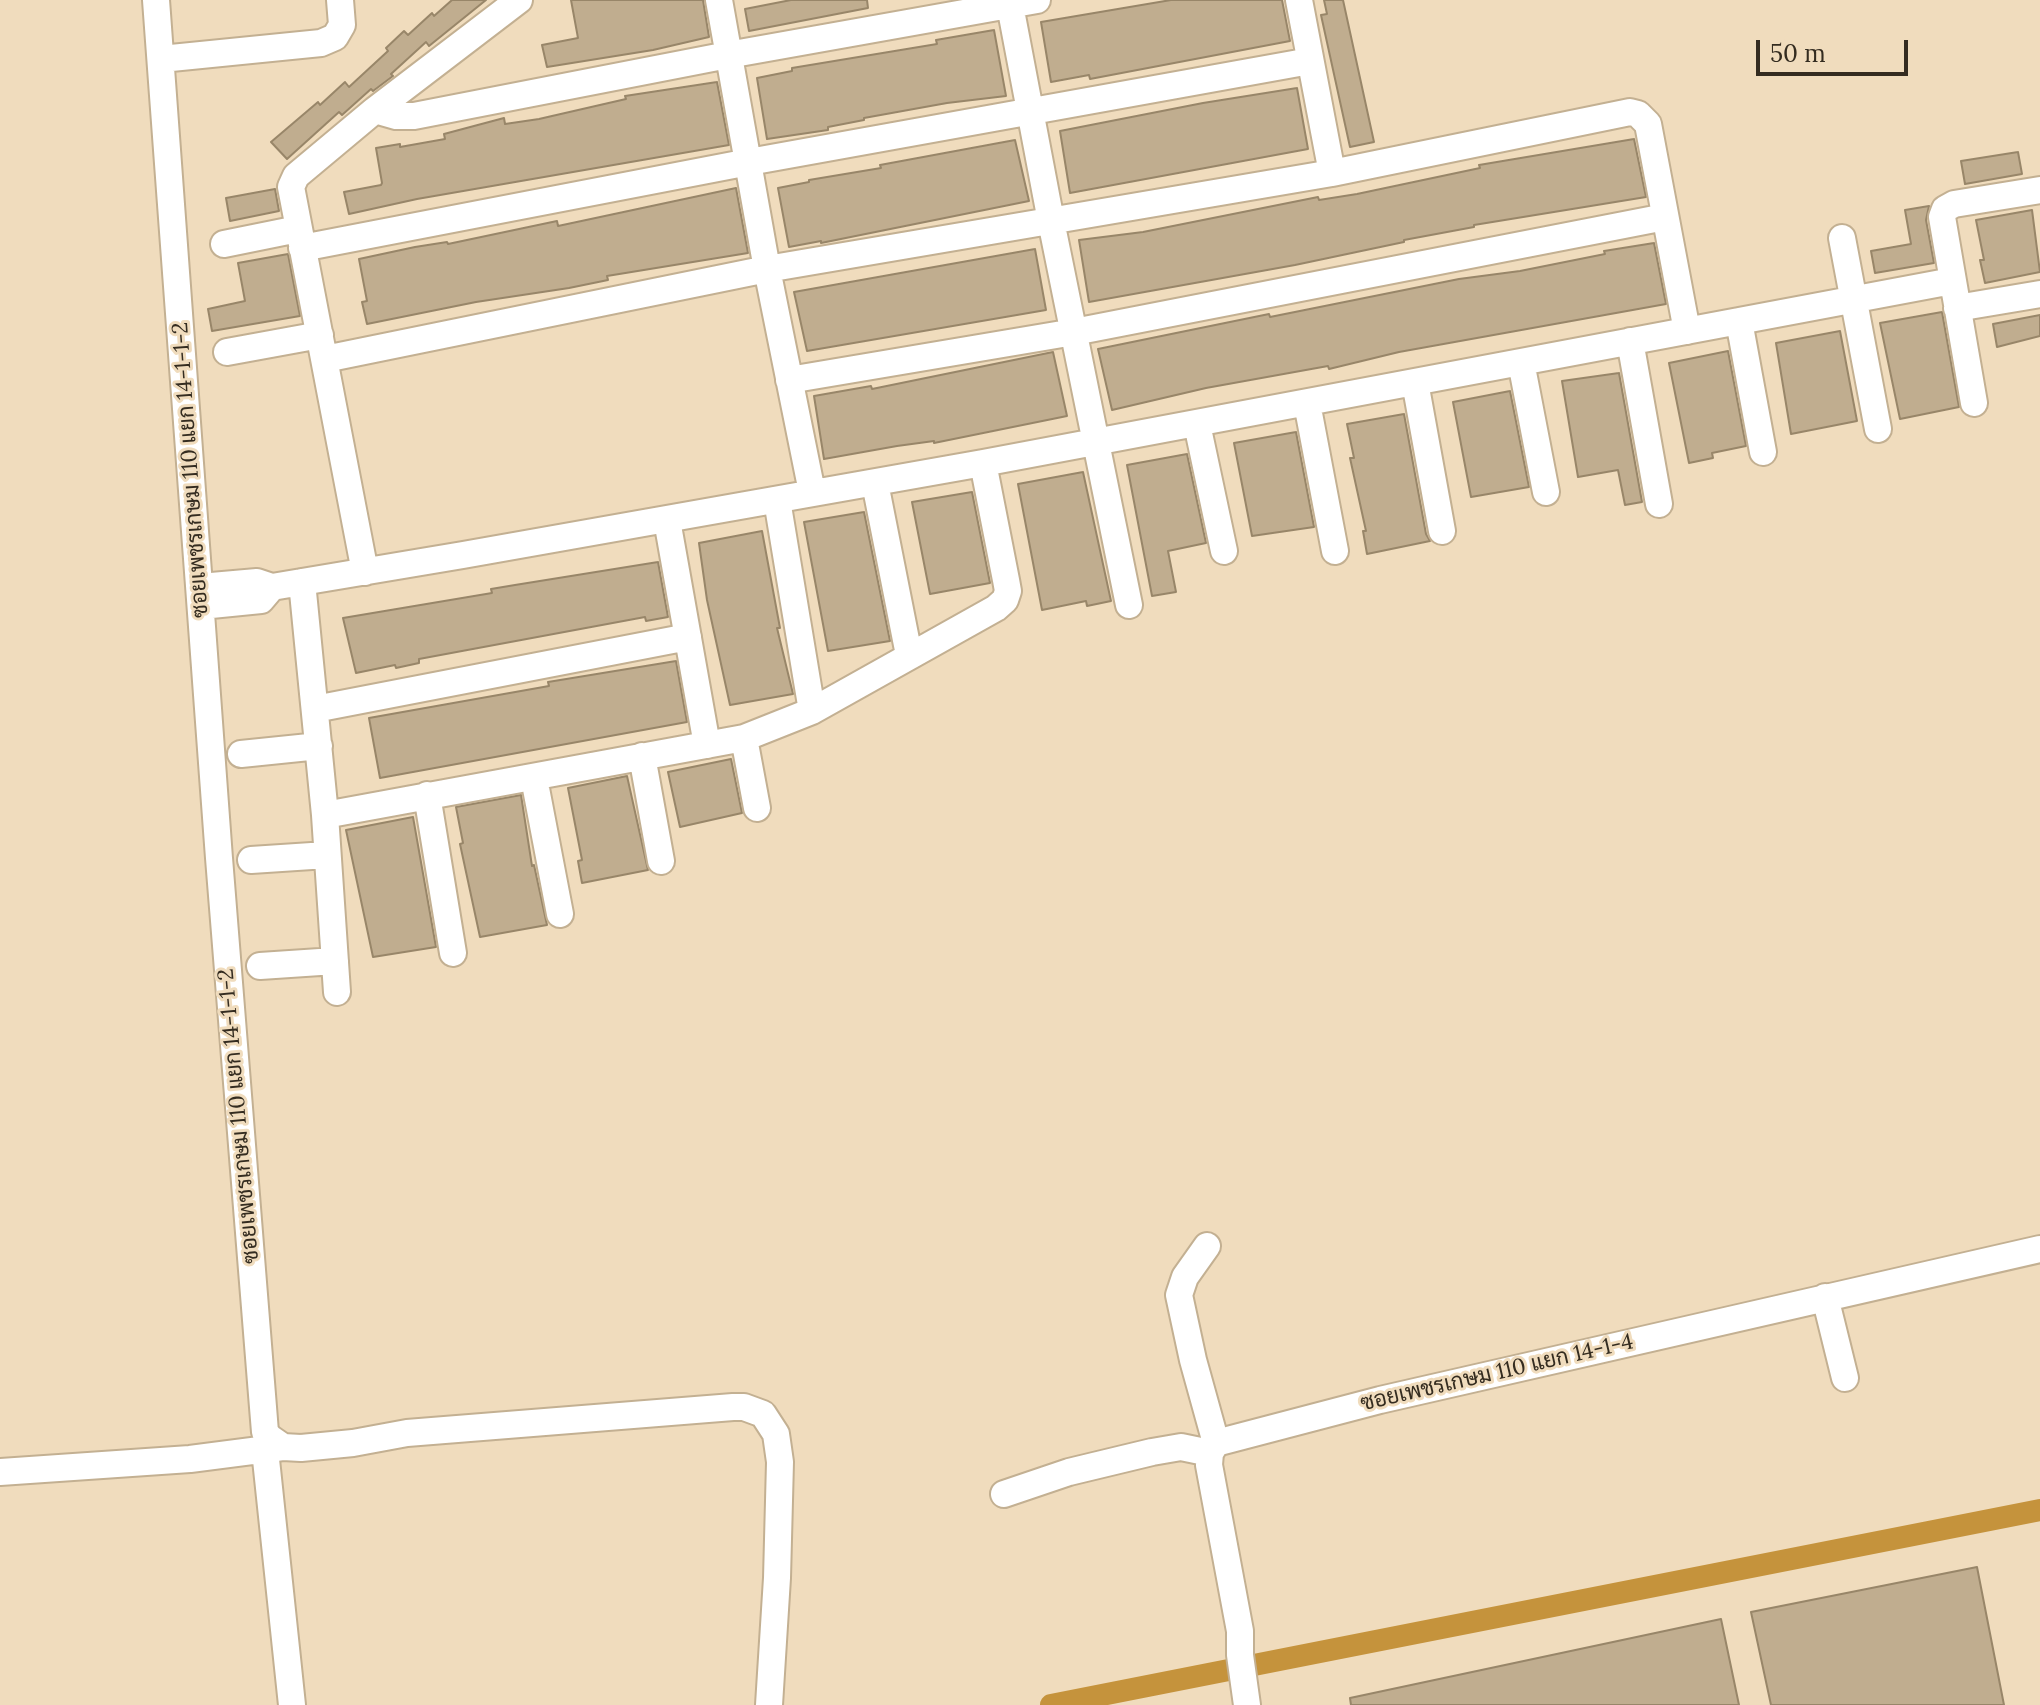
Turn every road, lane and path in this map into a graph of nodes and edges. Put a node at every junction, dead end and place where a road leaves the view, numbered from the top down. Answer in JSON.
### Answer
{"nodes":[{"id":1,"x":156,"y":0,"type":"edge"},
{"id":2,"x":340,"y":0,"type":"edge"},
{"id":3,"x":519,"y":0,"type":"edge"},
{"id":4,"x":719,"y":0,"type":"edge"},
{"id":5,"x":1037,"y":0,"type":"edge"},
{"id":6,"x":1299,"y":0,"type":"edge"},
{"id":7,"x":1009,"y":2,"type":"edge"},
{"id":8,"x":728,"y":55,"type":"junction"},
{"id":9,"x":161,"y":59,"type":"junction"},
{"id":10,"x":1310,"y":61,"type":"junction"},
{"id":11,"x":375,"y":110,"type":"junction"},
{"id":12,"x":1031,"y":113,"type":"junction"},
{"id":13,"x":749,"y":162,"type":"junction"},
{"id":14,"x":1332,"y":173,"type":"junction"},
{"id":15,"x":2040,"y":190,"type":"edge"},
{"id":16,"x":1665,"y":217,"type":"junction"},
{"id":17,"x":1051,"y":221,"type":"junction"},
{"id":18,"x":300,"y":238,"type":"junction"},
{"id":19,"x":1842,"y":238,"type":"dead end"},
{"id":20,"x":224,"y":244,"type":"dead end"},
{"id":21,"x":767,"y":269,"type":"junction"},
{"id":22,"x":1952,"y":281,"type":"junction"},
{"id":23,"x":2040,"y":294,"type":"edge"},
{"id":24,"x":1853,"y":300,"type":"junction"},
{"id":25,"x":1957,"y":308,"type":"junction"},
{"id":26,"x":1739,"y":321,"type":"junction"},
{"id":27,"x":1687,"y":331,"type":"junction"},
{"id":28,"x":1074,"y":332,"type":"junction"},
{"id":29,"x":1630,"y":341,"type":"junction"},
{"id":30,"x":323,"y":347,"type":"junction"},
{"id":31,"x":227,"y":352,"type":"dead end"},
{"id":32,"x":1521,"y":362,"type":"junction"},
{"id":33,"x":789,"y":380,"type":"junction"},
{"id":34,"x":1415,"y":382,"type":"junction"},
{"id":35,"x":1307,"y":403,"type":"junction"},
{"id":36,"x":1974,"y":403,"type":"dead end"},
{"id":37,"x":1197,"y":424,"type":"junction"},
{"id":38,"x":1878,"y":429,"type":"dead end"},
{"id":39,"x":1095,"y":442,"type":"junction"},
{"id":40,"x":1763,"y":452,"type":"dead end"},
{"id":41,"x":983,"y":463,"type":"junction"},
{"id":42,"x":875,"y":483,"type":"junction"},
{"id":43,"x":812,"y":492,"type":"junction"},
{"id":44,"x":1546,"y":492,"type":"dead end"},
{"id":45,"x":777,"y":500,"type":"junction"},
{"id":46,"x":1659,"y":504,"type":"dead end"},
{"id":47,"x":667,"y":520,"type":"junction"},
{"id":48,"x":1442,"y":531,"type":"dead end"},
{"id":49,"x":1224,"y":551,"type":"dead end"},
{"id":50,"x":1335,"y":551,"type":"dead end"},
{"id":51,"x":365,"y":572,"type":"junction"},
{"id":52,"x":302,"y":582,"type":"junction"},
{"id":53,"x":200,"y":597,"type":"junction"},
{"id":54,"x":1129,"y":605,"type":"dead end"},
{"id":55,"x":688,"y":637,"type":"junction"},
{"id":56,"x":909,"y":655,"type":"junction"},
{"id":57,"x":315,"y":709,"type":"junction"},
{"id":58,"x":812,"y":711,"type":"junction"},
{"id":59,"x":744,"y":738,"type":"junction"},
{"id":60,"x":707,"y":745,"type":"junction"},
{"id":61,"x":319,"y":746,"type":"junction"},
{"id":62,"x":241,"y":754,"type":"dead end"},
{"id":63,"x":642,"y":756,"type":"junction"},
{"id":64,"x":534,"y":778,"type":"junction"},
{"id":65,"x":427,"y":795,"type":"junction"},
{"id":66,"x":757,"y":808,"type":"dead end"},
{"id":67,"x":325,"y":815,"type":"junction"},
{"id":68,"x":327,"y":855,"type":"junction"},
{"id":69,"x":251,"y":860,"type":"dead end"},
{"id":70,"x":661,"y":861,"type":"dead end"},
{"id":71,"x":560,"y":914,"type":"dead end"},
{"id":72,"x":453,"y":953,"type":"dead end"},
{"id":73,"x":335,"y":961,"type":"junction"},
{"id":74,"x":260,"y":966,"type":"dead end"},
{"id":75,"x":337,"y":992,"type":"dead end"},
{"id":76,"x":1207,"y":1246,"type":"dead end"},
{"id":77,"x":2040,"y":1249,"type":"edge"},
{"id":78,"x":1825,"y":1297,"type":"junction"},
{"id":79,"x":1845,"y":1378,"type":"dead end"},
{"id":80,"x":274,"y":1448,"type":"junction"},
{"id":81,"x":1213,"y":1448,"type":"junction"},
{"id":82,"x":0,"y":1472,"type":"edge"},
{"id":83,"x":1004,"y":1494,"type":"dead end"},
{"id":84,"x":292,"y":1705,"type":"edge"},
{"id":85,"x":769,"y":1705,"type":"edge"},
{"id":86,"x":1247,"y":1705,"type":"edge"}],
"edges":[{"from":1,"to":9,"type":"street","name":"ซอยเพชรเกษม 110 แยก 14-1-1-2"},
{"from":2,"to":9,"type":"street"},
{"from":3,"to":11,"type":"street"},
{"from":4,"to":8,"type":"street"},
{"from":5,"to":7,"type":"street"},
{"from":6,"to":10,"type":"street"},
{"from":7,"to":8,"type":"street"},
{"from":7,"to":12,"type":"street"},
{"from":8,"to":11,"type":"street"},
{"from":8,"to":13,"type":"street"},
{"from":9,"to":53,"type":"street","name":"ซอยเพชรเกษม 110 แยก 14-1-1-2"},
{"from":10,"to":12,"type":"street"},
{"from":10,"to":14,"type":"street"},
{"from":11,"to":18,"type":"street"},
{"from":12,"to":13,"type":"street"},
{"from":12,"to":17,"type":"street"},
{"from":13,"to":18,"type":"street"},
{"from":13,"to":21,"type":"street"},
{"from":14,"to":16,"type":"street"},
{"from":14,"to":17,"type":"street"},
{"from":15,"to":22,"type":"street"},
{"from":16,"to":27,"type":"street"},
{"from":16,"to":28,"type":"street"},
{"from":17,"to":21,"type":"street"},
{"from":17,"to":28,"type":"street"},
{"from":18,"to":20,"type":"street"},
{"from":18,"to":30,"type":"street"},
{"from":19,"to":24,"type":"street"},
{"from":21,"to":30,"type":"street"},
{"from":21,"to":33,"type":"street"},
{"from":22,"to":24,"type":"street"},
{"from":22,"to":25,"type":"street"},
{"from":23,"to":25,"type":"street"},
{"from":24,"to":26,"type":"street"},
{"from":24,"to":38,"type":"street"},
{"from":25,"to":36,"type":"street"},
{"from":26,"to":27,"type":"street"},
{"from":26,"to":40,"type":"street"},
{"from":27,"to":29,"type":"street"},
{"from":28,"to":33,"type":"street"},
{"from":28,"to":39,"type":"street"},
{"from":29,"to":32,"type":"street"},
{"from":29,"to":46,"type":"street"},
{"from":30,"to":31,"type":"street"},
{"from":30,"to":51,"type":"street"},
{"from":32,"to":34,"type":"street"},
{"from":32,"to":44,"type":"street"},
{"from":33,"to":43,"type":"street"},
{"from":34,"to":35,"type":"street"},
{"from":34,"to":48,"type":"street"},
{"from":35,"to":37,"type":"street"},
{"from":35,"to":50,"type":"street"},
{"from":37,"to":39,"type":"street"},
{"from":37,"to":49,"type":"street"},
{"from":39,"to":41,"type":"street"},
{"from":39,"to":54,"type":"street"},
{"from":41,"to":42,"type":"street"},
{"from":41,"to":56,"type":"street"},
{"from":42,"to":43,"type":"street"},
{"from":42,"to":56,"type":"street"},
{"from":43,"to":45,"type":"street"},
{"from":45,"to":47,"type":"street"},
{"from":45,"to":58,"type":"street"},
{"from":47,"to":51,"type":"street"},
{"from":47,"to":55,"type":"street"},
{"from":51,"to":52,"type":"street"},
{"from":52,"to":53,"type":"street"},
{"from":52,"to":57,"type":"street"},
{"from":53,"to":80,"type":"street","name":"ซอยเพชรเกษม 110 แยก 14-1-1-2"},
{"from":55,"to":57,"type":"street"},
{"from":55,"to":60,"type":"street"},
{"from":56,"to":58,"type":"street"},
{"from":57,"to":61,"type":"street"},
{"from":58,"to":59,"type":"street"},
{"from":59,"to":60,"type":"street"},
{"from":59,"to":66,"type":"street"},
{"from":60,"to":63,"type":"street"},
{"from":61,"to":62,"type":"street"},
{"from":61,"to":67,"type":"street"},
{"from":63,"to":64,"type":"street"},
{"from":63,"to":70,"type":"street"},
{"from":64,"to":65,"type":"street"},
{"from":64,"to":71,"type":"street"},
{"from":65,"to":67,"type":"street"},
{"from":65,"to":72,"type":"street"},
{"from":67,"to":68,"type":"street"},
{"from":68,"to":69,"type":"street"},
{"from":68,"to":73,"type":"street"},
{"from":73,"to":74,"type":"street"},
{"from":73,"to":75,"type":"street"},
{"from":76,"to":81,"type":"street"},
{"from":77,"to":78,"type":"street","name":"ซอยเพชรเกษม 110 แยก 14-1-4"},
{"from":78,"to":79,"type":"street"},
{"from":78,"to":81,"type":"street","name":"ซอยเพชรเกษม 110 แยก 14-1-4"},
{"from":80,"to":82,"type":"street"},
{"from":80,"to":84,"type":"street"},
{"from":80,"to":85,"type":"street"},
{"from":81,"to":83,"type":"street"},
{"from":81,"to":86,"type":"street"}]}
